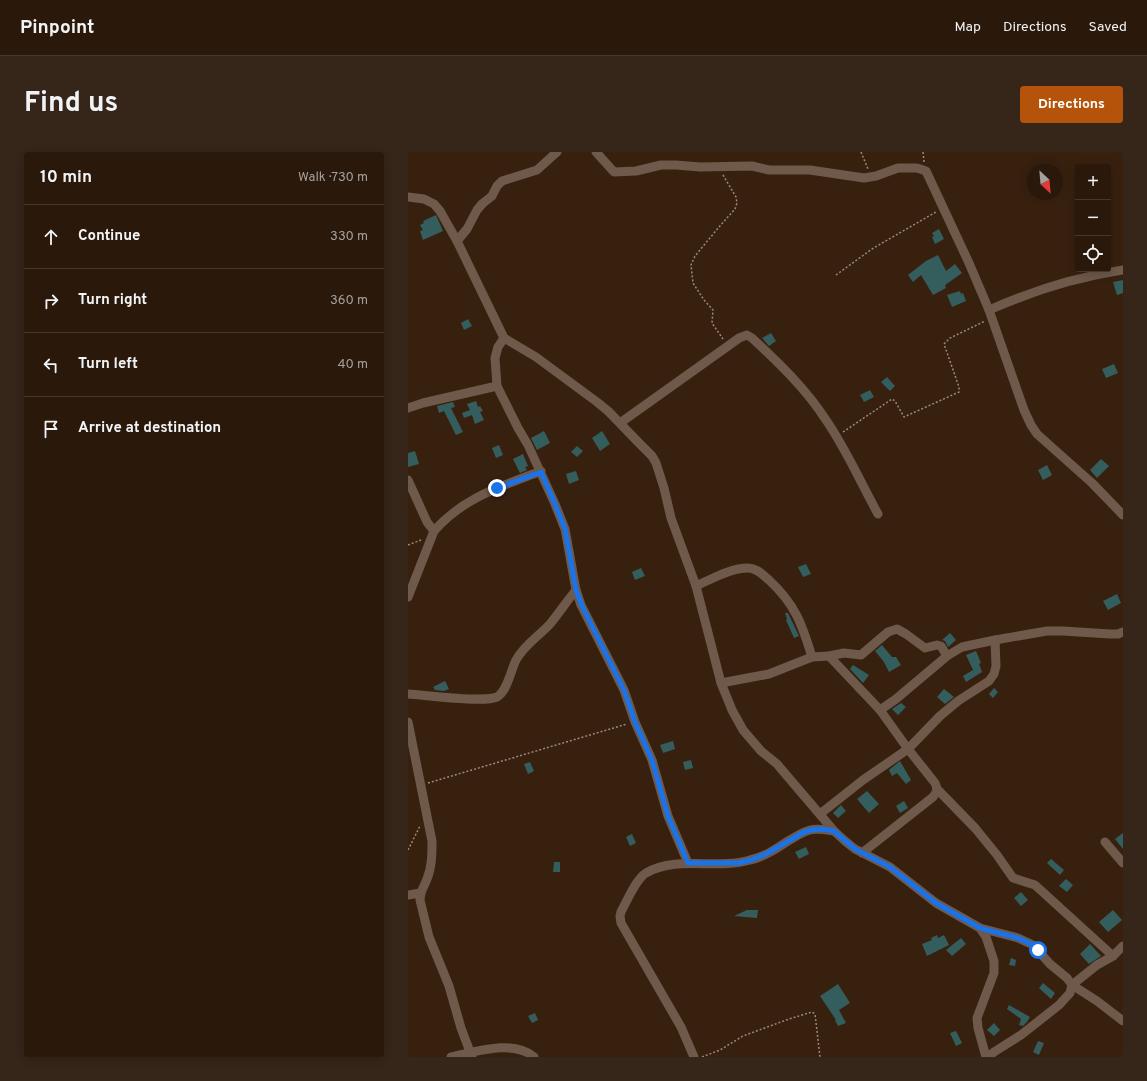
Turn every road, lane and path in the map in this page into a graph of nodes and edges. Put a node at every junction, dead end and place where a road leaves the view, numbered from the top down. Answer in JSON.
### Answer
{"nodes":[{"id":1,"x":557,"y":152,"type":"edge"},
{"id":2,"x":596,"y":152,"type":"edge"},
{"id":3,"x":861,"y":152,"type":"edge"},
{"id":4,"x":719,"y":167,"type":"junction"},
{"id":5,"x":871,"y":177,"type":"junction"},
{"id":6,"x":408,"y":197,"type":"edge"},
{"id":7,"x":943,"y":208,"type":"junction"},
{"id":8,"x":457,"y":242,"type":"junction"},
{"id":9,"x":1123,"y":270,"type":"edge"},
{"id":10,"x":836,"y":275,"type":"dead end"},
{"id":11,"x":990,"y":314,"type":"junction"},
{"id":12,"x":504,"y":338,"type":"junction"},
{"id":13,"x":728,"y":346,"type":"junction"},
{"id":14,"x":497,"y":386,"type":"junction"},
{"id":15,"x":408,"y":408,"type":"edge"},
{"id":16,"x":620,"y":423,"type":"junction"},
{"id":17,"x":837,"y":436,"type":"junction"},
{"id":18,"x":541,"y":472,"type":"junction"},
{"id":19,"x":408,"y":480,"type":"edge"},
{"id":20,"x":878,"y":514,"type":"dead end"},
{"id":21,"x":1123,"y":515,"type":"edge"},
{"id":22,"x":433,"y":533,"type":"junction"},
{"id":23,"x":408,"y":545,"type":"edge"},
{"id":24,"x":696,"y":586,"type":"junction"},
{"id":25,"x":576,"y":590,"type":"junction"},
{"id":26,"x":408,"y":597,"type":"edge"},
{"id":27,"x":1123,"y":632,"type":"edge"},
{"id":28,"x":995,"y":640,"type":"junction"},
{"id":29,"x":829,"y":656,"type":"junction"},
{"id":30,"x":947,"y":656,"type":"junction"},
{"id":31,"x":812,"y":657,"type":"junction"},
{"id":32,"x":721,"y":683,"type":"junction"},
{"id":33,"x":408,"y":694,"type":"edge"},
{"id":34,"x":880,"y":710,"type":"junction"},
{"id":35,"x":408,"y":722,"type":"edge"},
{"id":36,"x":635,"y":722,"type":"junction"},
{"id":37,"x":908,"y":749,"type":"junction"},
{"id":38,"x":422,"y":785,"type":"junction"},
{"id":39,"x":937,"y":789,"type":"junction"},
{"id":40,"x":820,"y":814,"type":"junction"},
{"id":41,"x":427,"y":816,"type":"junction"},
{"id":42,"x":834,"y":831,"type":"junction"},
{"id":43,"x":1105,"y":842,"type":"dead end"},
{"id":44,"x":408,"y":850,"type":"edge"},
{"id":45,"x":862,"y":853,"type":"junction"},
{"id":46,"x":688,"y":863,"type":"junction"},
{"id":47,"x":1123,"y":863,"type":"edge"},
{"id":48,"x":420,"y":893,"type":"junction"},
{"id":49,"x":408,"y":895,"type":"edge"},
{"id":50,"x":980,"y":928,"type":"junction"},
{"id":51,"x":1123,"y":946,"type":"edge"},
{"id":52,"x":1114,"y":956,"type":"junction"},
{"id":53,"x":1072,"y":985,"type":"junction"},
{"id":54,"x":1123,"y":1021,"type":"edge"},
{"id":55,"x":472,"y":1055,"type":"edge"},
{"id":56,"x":451,"y":1057,"type":"edge"},
{"id":57,"x":534,"y":1057,"type":"edge"},
{"id":58,"x":694,"y":1057,"type":"edge"},
{"id":59,"x":702,"y":1057,"type":"edge"},
{"id":60,"x":820,"y":1057,"type":"edge"},
{"id":61,"x":987,"y":1057,"type":"edge"}],
"edges":[{"from":1,"to":8,"type":"street"},
{"from":2,"to":4,"type":"street"},
{"from":3,"to":5,"type":"path"},
{"from":4,"to":5,"type":"street"},
{"from":4,"to":13,"type":"path"},
{"from":5,"to":7,"type":"street"},
{"from":6,"to":8,"type":"street"},
{"from":7,"to":10,"type":"path"},
{"from":7,"to":11,"type":"street"},
{"from":8,"to":12,"type":"street"},
{"from":9,"to":11,"type":"street"},
{"from":11,"to":17,"type":"path"},
{"from":11,"to":21,"type":"street"},
{"from":12,"to":14,"type":"street"},
{"from":12,"to":16,"type":"street"},
{"from":13,"to":16,"type":"street"},
{"from":13,"to":17,"type":"street"},
{"from":14,"to":15,"type":"street"},
{"from":14,"to":18,"type":"street"},
{"from":16,"to":24,"type":"street"},
{"from":17,"to":20,"type":"street"},
{"from":18,"to":22,"type":"street"},
{"from":18,"to":25,"type":"street"},
{"from":19,"to":22,"type":"street"},
{"from":22,"to":23,"type":"path"},
{"from":22,"to":26,"type":"street"},
{"from":24,"to":31,"type":"street"},
{"from":24,"to":32,"type":"street"},
{"from":25,"to":33,"type":"street"},
{"from":25,"to":36,"type":"street"},
{"from":27,"to":28,"type":"street"},
{"from":28,"to":30,"type":"street"},
{"from":28,"to":37,"type":"street"},
{"from":29,"to":30,"type":"street"},
{"from":29,"to":31,"type":"street"},
{"from":29,"to":34,"type":"street"},
{"from":30,"to":34,"type":"street"},
{"from":31,"to":32,"type":"street"},
{"from":32,"to":40,"type":"street"},
{"from":34,"to":37,"type":"street"},
{"from":35,"to":38,"type":"street"},
{"from":36,"to":38,"type":"path"},
{"from":36,"to":46,"type":"street"},
{"from":37,"to":39,"type":"street"},
{"from":37,"to":40,"type":"street"},
{"from":38,"to":41,"type":"street"},
{"from":39,"to":45,"type":"street"},
{"from":39,"to":52,"type":"street"},
{"from":40,"to":42,"type":"street"},
{"from":41,"to":44,"type":"path"},
{"from":41,"to":48,"type":"street"},
{"from":42,"to":45,"type":"street"},
{"from":42,"to":46,"type":"street"},
{"from":43,"to":47,"type":"street"},
{"from":45,"to":50,"type":"street"},
{"from":46,"to":58,"type":"street"},
{"from":48,"to":49,"type":"street"},
{"from":48,"to":55,"type":"street"},
{"from":50,"to":53,"type":"street"},
{"from":50,"to":61,"type":"street"},
{"from":51,"to":52,"type":"street"},
{"from":52,"to":53,"type":"street"},
{"from":53,"to":54,"type":"street"},
{"from":53,"to":61,"type":"street"},
{"from":55,"to":56,"type":"street"},
{"from":55,"to":57,"type":"street"},
{"from":59,"to":60,"type":"path"}]}
